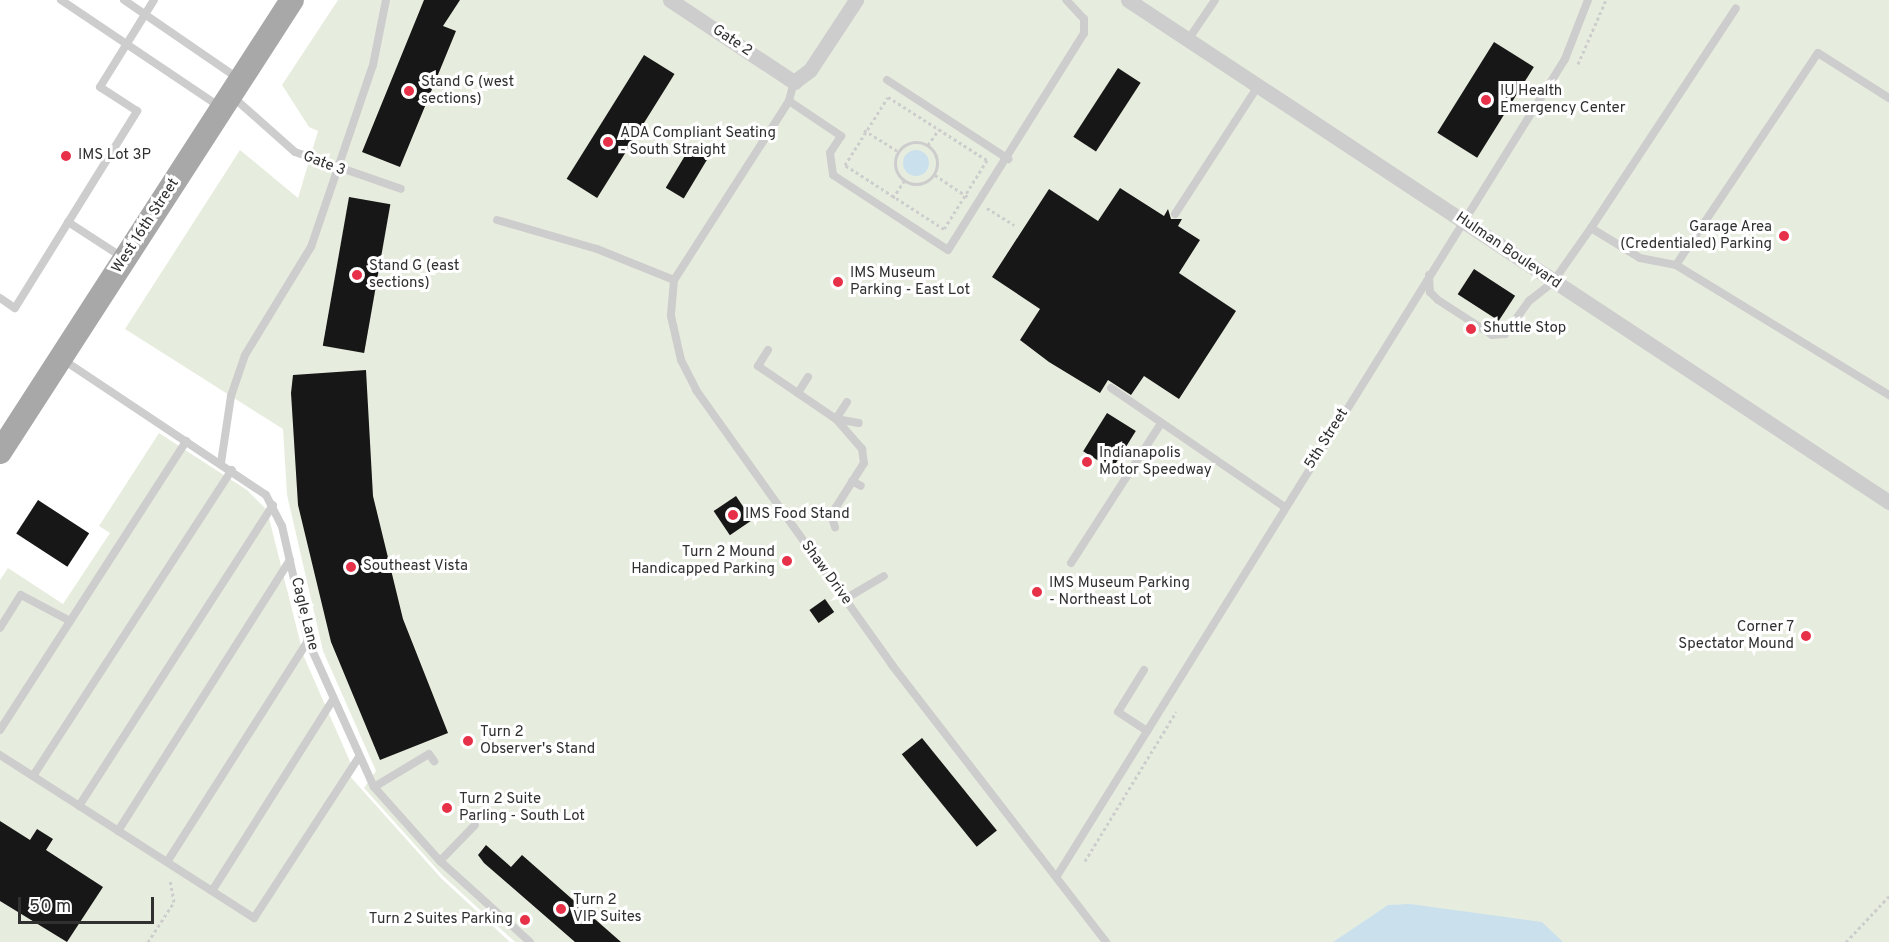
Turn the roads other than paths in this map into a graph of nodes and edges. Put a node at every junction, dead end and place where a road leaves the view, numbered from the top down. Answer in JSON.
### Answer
{"nodes":[{"id":1,"x":61,"y":0,"type":"edge"},
{"id":2,"x":124,"y":0,"type":"edge"},
{"id":3,"x":154,"y":0,"type":"edge"},
{"id":4,"x":292,"y":0,"type":"edge"},
{"id":5,"x":386,"y":0,"type":"edge"},
{"id":6,"x":670,"y":0,"type":"edge"},
{"id":7,"x":856,"y":0,"type":"edge"},
{"id":8,"x":1066,"y":0,"type":"edge"},
{"id":9,"x":1128,"y":0,"type":"edge"},
{"id":10,"x":1215,"y":0,"type":"edge"},
{"id":11,"x":1588,"y":2,"type":"edge"},
{"id":12,"x":1736,"y":8,"type":"dead end"},
{"id":13,"x":145,"y":14,"type":"junction"},
{"id":14,"x":1188,"y":40,"type":"junction"},
{"id":15,"x":125,"y":43,"type":"junction"},
{"id":16,"x":886,"y":80,"type":"dead end"},
{"id":17,"x":794,"y":82,"type":"junction"},
{"id":18,"x":1258,"y":86,"type":"junction"},
{"id":19,"x":230,"y":94,"type":"junction"},
{"id":20,"x":1889,"y":98,"type":"edge"},
{"id":21,"x":789,"y":101,"type":"junction"},
{"id":22,"x":1008,"y":159,"type":"junction"},
{"id":23,"x":335,"y":170,"type":"junction"},
{"id":24,"x":401,"y":189,"type":"dead end"},
{"id":25,"x":1175,"y":214,"type":"dead end"},
{"id":26,"x":497,"y":220,"type":"dead end"},
{"id":27,"x":1462,"y":221,"type":"junction"},
{"id":28,"x":68,"y":222,"type":"junction"},
{"id":29,"x":1591,"y":228,"type":"junction"},
{"id":30,"x":124,"y":259,"type":"junction"},
{"id":31,"x":1677,"y":265,"type":"junction"},
{"id":32,"x":1429,"y":273,"type":"junction"},
{"id":33,"x":674,"y":280,"type":"junction"},
{"id":34,"x":1553,"y":282,"type":"junction"},
{"id":35,"x":0,"y":298,"type":"edge"},
{"id":36,"x":768,"y":350,"type":"dead end"},
{"id":37,"x":61,"y":359,"type":"junction"},
{"id":38,"x":808,"y":377,"type":"dead end"},
{"id":39,"x":1111,"y":388,"type":"dead end"},
{"id":40,"x":798,"y":393,"type":"junction"},
{"id":41,"x":1889,"y":395,"type":"edge"},
{"id":42,"x":847,"y":402,"type":"dead end"},
{"id":43,"x":836,"y":419,"type":"junction"},
{"id":44,"x":859,"y":423,"type":"dead end"},
{"id":45,"x":1160,"y":424,"type":"junction"},
{"id":46,"x":186,"y":441,"type":"junction"},
{"id":47,"x":0,"y":452,"type":"edge"},
{"id":48,"x":220,"y":463,"type":"junction"},
{"id":49,"x":231,"y":470,"type":"junction"},
{"id":50,"x":852,"y":481,"type":"junction"},
{"id":51,"x":861,"y":486,"type":"dead end"},
{"id":52,"x":1889,"y":502,"type":"edge"},
{"id":53,"x":273,"y":505,"type":"junction"},
{"id":54,"x":1285,"y":507,"type":"junction"},
{"id":55,"x":835,"y":528,"type":"dead end"},
{"id":56,"x":290,"y":560,"type":"junction"},
{"id":57,"x":1071,"y":563,"type":"dead end"},
{"id":58,"x":884,"y":576,"type":"dead end"},
{"id":59,"x":845,"y":599,"type":"junction"},
{"id":60,"x":70,"y":621,"type":"junction"},
{"id":61,"x":0,"y":628,"type":"edge"},
{"id":62,"x":308,"y":641,"type":"junction"},
{"id":63,"x":1144,"y":670,"type":"dead end"},
{"id":64,"x":332,"y":701,"type":"junction"},
{"id":65,"x":0,"y":730,"type":"edge"},
{"id":66,"x":1147,"y":731,"type":"junction"},
{"id":67,"x":0,"y":755,"type":"edge"},
{"id":68,"x":359,"y":757,"type":"junction"},
{"id":69,"x":434,"y":761,"type":"dead end"},
{"id":70,"x":33,"y":776,"type":"junction"},
{"id":71,"x":374,"y":787,"type":"junction"},
{"id":72,"x":79,"y":806,"type":"junction"},
{"id":73,"x":475,"y":825,"type":"dead end"},
{"id":74,"x":118,"y":831,"type":"junction"},
{"id":75,"x":440,"y":861,"type":"junction"},
{"id":76,"x":167,"y":862,"type":"junction"},
{"id":77,"x":1057,"y":876,"type":"junction"},
{"id":78,"x":212,"y":891,"type":"junction"},
{"id":79,"x":530,"y":942,"type":"edge"},
{"id":80,"x":1106,"y":942,"type":"edge"}],
"edges":[{"from":1,"to":15,"type":"lane"},
{"from":2,"to":13,"type":"lane"},
{"from":3,"to":13,"type":"lane"},
{"from":4,"to":19,"type":"main road","name":"West 16th Street"},
{"from":5,"to":23,"type":"lane"},
{"from":6,"to":17,"type":"street","name":"Gate 2"},
{"from":7,"to":17,"type":"street"},
{"from":8,"to":22,"type":"lane"},
{"from":9,"to":14,"type":"street","name":"Hulman Boulevard"},
{"from":10,"to":14,"type":"lane"},
{"from":11,"to":27,"type":"lane","name":"5th Street"},
{"from":12,"to":29,"type":"lane"},
{"from":13,"to":15,"type":"lane"},
{"from":13,"to":19,"type":"lane"},
{"from":14,"to":18,"type":"street","name":"Hulman Boulevard"},
{"from":15,"to":19,"type":"lane"},
{"from":15,"to":28,"type":"lane"},
{"from":16,"to":22,"type":"lane"},
{"from":17,"to":21,"type":"lane"},
{"from":18,"to":25,"type":"lane"},
{"from":18,"to":27,"type":"street","name":"Hulman Boulevard"},
{"from":19,"to":23,"type":"lane","name":"Gate 3"},
{"from":19,"to":30,"type":"main road","name":"West 16th Street"},
{"from":20,"to":31,"type":"lane"},
{"from":21,"to":22,"type":"lane"},
{"from":21,"to":33,"type":"lane"},
{"from":23,"to":24,"type":"lane","name":"Gate 3"},
{"from":23,"to":48,"type":"lane"},
{"from":26,"to":33,"type":"lane"},
{"from":27,"to":32,"type":"lane","name":"5th Street"},
{"from":27,"to":34,"type":"street","name":"Hulman Boulevard"},
{"from":28,"to":30,"type":"lane"},
{"from":28,"to":35,"type":"lane"},
{"from":29,"to":31,"type":"lane"},
{"from":29,"to":34,"type":"lane"},
{"from":30,"to":37,"type":"main road","name":"West 16th Street"},
{"from":31,"to":41,"type":"lane"},
{"from":32,"to":34,"type":"lane"},
{"from":32,"to":54,"type":"lane","name":"5th Street"},
{"from":33,"to":59,"type":"lane","name":"Shaw Drive"},
{"from":34,"to":52,"type":"street","name":"Hulman Boulevard"},
{"from":36,"to":40,"type":"lane"},
{"from":37,"to":46,"type":"lane"},
{"from":37,"to":47,"type":"main road","name":"West 16th Street"},
{"from":38,"to":40,"type":"lane"},
{"from":39,"to":45,"type":"lane"},
{"from":40,"to":43,"type":"lane"},
{"from":42,"to":43,"type":"lane"},
{"from":43,"to":44,"type":"lane"},
{"from":43,"to":50,"type":"lane"},
{"from":45,"to":54,"type":"lane"},
{"from":45,"to":57,"type":"lane"},
{"from":46,"to":48,"type":"lane"},
{"from":46,"to":60,"type":"lane"},
{"from":48,"to":49,"type":"lane"},
{"from":49,"to":53,"type":"lane"},
{"from":49,"to":70,"type":"lane"},
{"from":50,"to":51,"type":"lane"},
{"from":50,"to":55,"type":"lane"},
{"from":53,"to":56,"type":"lane","name":"Cagle Lane"},
{"from":53,"to":72,"type":"lane"},
{"from":54,"to":66,"type":"lane","name":"5th Street"},
{"from":56,"to":62,"type":"lane","name":"Cagle Lane"},
{"from":56,"to":74,"type":"lane"},
{"from":58,"to":59,"type":"lane"},
{"from":59,"to":77,"type":"lane","name":"Shaw Drive"},
{"from":60,"to":61,"type":"lane"},
{"from":60,"to":65,"type":"lane"},
{"from":62,"to":64,"type":"lane","name":"Cagle Lane"},
{"from":62,"to":76,"type":"lane"},
{"from":63,"to":66,"type":"lane"},
{"from":64,"to":68,"type":"lane","name":"Cagle Lane"},
{"from":64,"to":78,"type":"lane"},
{"from":66,"to":77,"type":"lane","name":"5th Street"},
{"from":67,"to":70,"type":"lane"},
{"from":68,"to":71,"type":"lane","name":"Cagle Lane"},
{"from":68,"to":78,"type":"lane"},
{"from":69,"to":71,"type":"lane"},
{"from":70,"to":72,"type":"lane"},
{"from":71,"to":75,"type":"lane","name":"Cagle Lane"},
{"from":72,"to":74,"type":"lane"},
{"from":73,"to":75,"type":"lane"},
{"from":74,"to":76,"type":"lane"},
{"from":75,"to":79,"type":"lane","name":"Cagle Lane"},
{"from":76,"to":78,"type":"lane"},
{"from":77,"to":80,"type":"lane","name":"Shaw Drive"}]}
